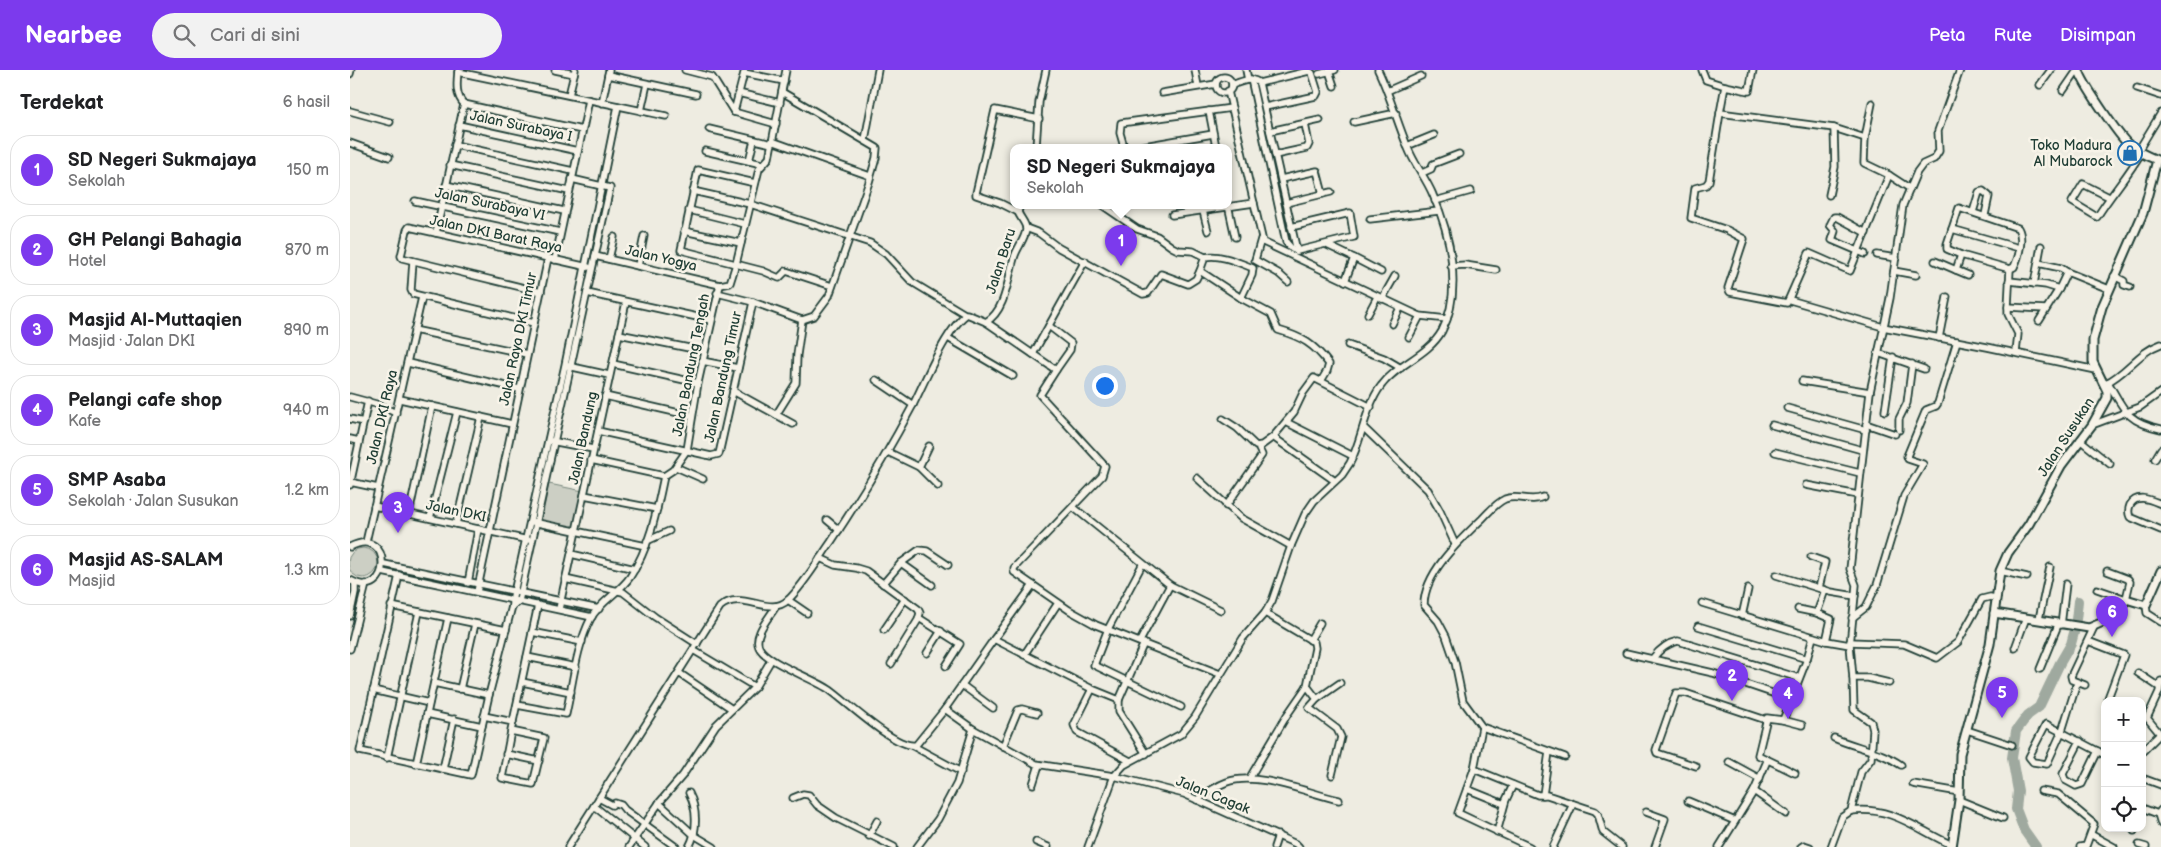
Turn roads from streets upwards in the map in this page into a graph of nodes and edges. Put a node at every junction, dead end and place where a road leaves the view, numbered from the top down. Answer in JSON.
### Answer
{"nodes":[{"id":1,"x":351,"y":70,"type":"edge"},
{"id":2,"x":555,"y":70,"type":"edge"},
{"id":3,"x":685,"y":70,"type":"edge"},
{"id":4,"x":712,"y":70,"type":"edge"},
{"id":5,"x":786,"y":70,"type":"edge"},
{"id":6,"x":878,"y":70,"type":"edge"},
{"id":7,"x":1046,"y":70,"type":"edge"},
{"id":8,"x":1195,"y":70,"type":"edge"},
{"id":9,"x":1221,"y":70,"type":"edge"},
{"id":10,"x":1246,"y":70,"type":"edge"},
{"id":11,"x":1378,"y":70,"type":"edge"},
{"id":12,"x":1702,"y":70,"type":"edge"},
{"id":13,"x":1752,"y":70,"type":"edge"},
{"id":14,"x":1960,"y":70,"type":"edge"},
{"id":15,"x":2051,"y":70,"type":"edge"},
{"id":16,"x":458,"y":71,"type":"edge"},
{"id":17,"x":1332,"y":71,"type":"edge"},
{"id":18,"x":2076,"y":71,"type":"edge"},
{"id":19,"x":574,"y":72,"type":"edge"},
{"id":20,"x":609,"y":72,"type":"edge"},
{"id":21,"x":350,"y":74,"type":"edge"},
{"id":22,"x":1319,"y":74,"type":"dead end"},
{"id":23,"x":1421,"y":76,"type":"dead end"},
{"id":24,"x":712,"y":77,"type":"junction"},
{"id":25,"x":1222,"y":77,"type":"junction"},
{"id":26,"x":1249,"y":80,"type":"junction"},
{"id":27,"x":784,"y":81,"type":"junction"},
{"id":28,"x":1259,"y":83,"type":"junction"},
{"id":29,"x":647,"y":84,"type":"junction"},
{"id":30,"x":1216,"y":84,"type":"junction"},
{"id":31,"x":1232,"y":84,"type":"junction"},
{"id":32,"x":2040,"y":85,"type":"dead end"},
{"id":33,"x":1198,"y":86,"type":"junction"},
{"id":34,"x":1334,"y":86,"type":"dead end"},
{"id":35,"x":1725,"y":86,"type":"junction"},
{"id":36,"x":2136,"y":88,"type":"dead end"},
{"id":37,"x":1228,"y":91,"type":"junction"},
{"id":38,"x":1387,"y":91,"type":"junction"},
{"id":39,"x":2064,"y":91,"type":"dead end"},
{"id":40,"x":782,"y":92,"type":"junction"},
{"id":41,"x":1162,"y":92,"type":"dead end"},
{"id":42,"x":738,"y":93,"type":"junction"},
{"id":43,"x":696,"y":94,"type":"dead end"},
{"id":44,"x":569,"y":95,"type":"junction"},
{"id":45,"x":2161,"y":96,"type":"edge"},
{"id":46,"x":589,"y":100,"type":"junction"},
{"id":47,"x":602,"y":103,"type":"junction"},
{"id":48,"x":780,"y":103,"type":"junction"},
{"id":49,"x":1872,"y":103,"type":"dead end"},
{"id":50,"x":464,"y":104,"type":"junction"},
{"id":51,"x":618,"y":106,"type":"junction"},
{"id":52,"x":1265,"y":107,"type":"junction"},
{"id":53,"x":1232,"y":108,"type":"junction"},
{"id":54,"x":350,"y":111,"type":"edge"},
{"id":55,"x":642,"y":111,"type":"junction"},
{"id":56,"x":1209,"y":111,"type":"junction"},
{"id":57,"x":734,"y":112,"type":"junction"},
{"id":58,"x":1396,"y":113,"type":"junction"},
{"id":59,"x":1720,"y":113,"type":"junction"},
{"id":60,"x":2161,"y":113,"type":"edge"},
{"id":61,"x":666,"y":116,"type":"dead end"},
{"id":62,"x":1039,"y":119,"type":"junction"},
{"id":63,"x":1320,"y":120,"type":"dead end"},
{"id":64,"x":390,"y":122,"type":"dead end"},
{"id":65,"x":1354,"y":122,"type":"dead end"},
{"id":66,"x":776,"y":124,"type":"junction"},
{"id":67,"x":1305,"y":124,"type":"junction"},
{"id":68,"x":459,"y":125,"type":"junction"},
{"id":69,"x":1834,"y":128,"type":"junction"},
{"id":70,"x":709,"y":129,"type":"dead end"},
{"id":71,"x":582,"y":130,"type":"junction"},
{"id":72,"x":1270,"y":131,"type":"junction"},
{"id":73,"x":1213,"y":134,"type":"junction"},
{"id":74,"x":1434,"y":135,"type":"dead end"},
{"id":75,"x":1865,"y":138,"type":"junction"},
{"id":76,"x":754,"y":140,"type":"junction"},
{"id":77,"x":865,"y":140,"type":"junction"},
{"id":78,"x":772,"y":142,"type":"junction"},
{"id":79,"x":350,"y":143,"type":"edge"},
{"id":80,"x":1036,"y":144,"type":"edge"},
{"id":81,"x":1123,"y":144,"type":"edge"},
{"id":82,"x":1155,"y":144,"type":"edge"},
{"id":83,"x":1215,"y":144,"type":"edge"},
{"id":84,"x":455,"y":145,"type":"junction"},
{"id":85,"x":1407,"y":146,"type":"junction"},
{"id":86,"x":578,"y":151,"type":"junction"},
{"id":87,"x":705,"y":151,"type":"dead end"},
{"id":88,"x":2140,"y":152,"type":"junction"},
{"id":89,"x":1459,"y":154,"type":"dead end"},
{"id":90,"x":1275,"y":155,"type":"junction"},
{"id":91,"x":389,"y":157,"type":"dead end"},
{"id":92,"x":2159,"y":160,"type":"edge"},
{"id":93,"x":749,"y":161,"type":"junction"},
{"id":94,"x":762,"y":164,"type":"junction"},
{"id":95,"x":450,"y":165,"type":"junction"},
{"id":96,"x":573,"y":171,"type":"junction"},
{"id":97,"x":1422,"y":173,"type":"junction"},
{"id":98,"x":1889,"y":175,"type":"junction"},
{"id":99,"x":870,"y":176,"type":"junction"},
{"id":100,"x":572,"y":179,"type":"junction"},
{"id":101,"x":1281,"y":179,"type":"junction"},
{"id":102,"x":754,"y":183,"type":"junction"},
{"id":103,"x":446,"y":185,"type":"junction"},
{"id":104,"x":603,"y":186,"type":"junction"},
{"id":105,"x":1909,"y":188,"type":"junction"},
{"id":106,"x":569,"y":191,"type":"junction"},
{"id":107,"x":693,"y":191,"type":"junction"},
{"id":108,"x":1471,"y":191,"type":"dead end"},
{"id":109,"x":1331,"y":192,"type":"dead end"},
{"id":110,"x":1323,"y":194,"type":"junction"},
{"id":111,"x":1829,"y":195,"type":"dead end"},
{"id":112,"x":2109,"y":197,"type":"junction"},
{"id":113,"x":415,"y":201,"type":"dead end"},
{"id":114,"x":1435,"y":201,"type":"junction"},
{"id":115,"x":1254,"y":203,"type":"junction"},
{"id":116,"x":1286,"y":203,"type":"junction"},
{"id":117,"x":750,"y":204,"type":"junction"},
{"id":118,"x":442,"y":206,"type":"junction"},
{"id":119,"x":1232,"y":206,"type":"edge"},
{"id":120,"x":1010,"y":208,"type":"edge"},
{"id":121,"x":1012,"y":209,"type":"edge"},
{"id":122,"x":1019,"y":209,"type":"edge"},
{"id":123,"x":1108,"y":209,"type":"edge"},
{"id":124,"x":1213,"y":209,"type":"edge"},
{"id":125,"x":1229,"y":209,"type":"edge"},
{"id":126,"x":689,"y":210,"type":"junction"},
{"id":127,"x":564,"y":211,"type":"junction"},
{"id":128,"x":1203,"y":211,"type":"junction"},
{"id":129,"x":1439,"y":211,"type":"junction"},
{"id":130,"x":1018,"y":212,"type":"junction"},
{"id":131,"x":1973,"y":212,"type":"junction"},
{"id":132,"x":1172,"y":215,"type":"dead end"},
{"id":133,"x":1985,"y":215,"type":"junction"},
{"id":134,"x":1370,"y":219,"type":"dead end"},
{"id":135,"x":745,"y":224,"type":"junction"},
{"id":136,"x":1291,"y":227,"type":"junction"},
{"id":137,"x":1026,"y":228,"type":"junction"},
{"id":138,"x":1952,"y":229,"type":"junction"},
{"id":139,"x":1208,"y":230,"type":"dead end"},
{"id":140,"x":684,"y":231,"type":"junction"},
{"id":141,"x":560,"y":232,"type":"junction"},
{"id":142,"x":436,"y":233,"type":"junction"},
{"id":143,"x":1866,"y":233,"type":"junction"},
{"id":144,"x":849,"y":235,"type":"junction"},
{"id":145,"x":614,"y":236,"type":"dead end"},
{"id":146,"x":644,"y":236,"type":"dead end"},
{"id":147,"x":1235,"y":237,"type":"dead end"},
{"id":148,"x":1261,"y":239,"type":"junction"},
{"id":149,"x":741,"y":243,"type":"junction"},
{"id":150,"x":1327,"y":245,"type":"junction"},
{"id":151,"x":2041,"y":246,"type":"dead end"},
{"id":152,"x":2019,"y":248,"type":"junction"},
{"id":153,"x":1297,"y":251,"type":"junction"},
{"id":154,"x":1862,"y":252,"type":"junction"},
{"id":155,"x":1877,"y":255,"type":"dead end"},
{"id":156,"x":1961,"y":255,"type":"junction"},
{"id":157,"x":595,"y":256,"type":"junction"},
{"id":158,"x":1205,"y":257,"type":"junction"},
{"id":159,"x":548,"y":258,"type":"junction"},
{"id":160,"x":1354,"y":258,"type":"junction"},
{"id":161,"x":1896,"y":258,"type":"junction"},
{"id":162,"x":609,"y":259,"type":"junction"},
{"id":163,"x":556,"y":260,"type":"junction"},
{"id":164,"x":413,"y":261,"type":"junction"},
{"id":165,"x":1085,"y":261,"type":"junction"},
{"id":166,"x":1935,"y":261,"type":"dead end"},
{"id":167,"x":2038,"y":263,"type":"junction"},
{"id":168,"x":736,"y":264,"type":"junction"},
{"id":169,"x":585,"y":266,"type":"junction"},
{"id":170,"x":638,"y":266,"type":"junction"},
{"id":171,"x":1451,"y":266,"type":"junction"},
{"id":172,"x":593,"y":268,"type":"junction"},
{"id":173,"x":2010,"y":269,"type":"junction"},
{"id":174,"x":1496,"y":270,"type":"dead end"},
{"id":175,"x":1956,"y":270,"type":"junction"},
{"id":176,"x":1200,"y":271,"type":"junction"},
{"id":177,"x":1894,"y":271,"type":"junction"},
{"id":178,"x":1380,"y":272,"type":"dead end"},
{"id":179,"x":2067,"y":272,"type":"junction"},
{"id":180,"x":1916,"y":275,"type":"dead end"},
{"id":181,"x":1968,"y":275,"type":"dead end"},
{"id":182,"x":1395,"y":276,"type":"dead end"},
{"id":183,"x":2114,"y":276,"type":"junction"},
{"id":184,"x":1345,"y":281,"type":"junction"},
{"id":185,"x":2009,"y":281,"type":"junction"},
{"id":186,"x":1288,"y":282,"type":"dead end"},
{"id":187,"x":2034,"y":284,"type":"junction"},
{"id":188,"x":720,"y":285,"type":"junction"},
{"id":189,"x":832,"y":286,"type":"junction"},
{"id":190,"x":2130,"y":287,"type":"dead end"},
{"id":191,"x":2059,"y":289,"type":"junction"},
{"id":192,"x":2109,"y":289,"type":"junction"},
{"id":193,"x":541,"y":292,"type":"junction"},
{"id":194,"x":717,"y":293,"type":"junction"},
{"id":195,"x":587,"y":294,"type":"junction"},
{"id":196,"x":422,"y":297,"type":"junction"},
{"id":197,"x":1947,"y":297,"type":"dead end"},
{"id":198,"x":1241,"y":298,"type":"junction"},
{"id":199,"x":1380,"y":298,"type":"junction"},
{"id":200,"x":1790,"y":300,"type":"junction"},
{"id":201,"x":626,"y":302,"type":"junction"},
{"id":202,"x":753,"y":302,"type":"junction"},
{"id":203,"x":1400,"y":308,"type":"junction"},
{"id":204,"x":2008,"y":308,"type":"junction"},
{"id":205,"x":2046,"y":310,"type":"junction"},
{"id":206,"x":965,"y":314,"type":"junction"},
{"id":207,"x":1368,"y":314,"type":"dead end"},
{"id":208,"x":1420,"y":316,"type":"junction"},
{"id":209,"x":1447,"y":319,"type":"junction"},
{"id":210,"x":711,"y":320,"type":"junction"},
{"id":211,"x":802,"y":320,"type":"junction"},
{"id":212,"x":2039,"y":321,"type":"dead end"},
{"id":213,"x":986,"y":322,"type":"junction"},
{"id":214,"x":534,"y":323,"type":"junction"},
{"id":215,"x":1392,"y":324,"type":"dead end"},
{"id":216,"x":1049,"y":326,"type":"junction"},
{"id":217,"x":1883,"y":327,"type":"junction"},
{"id":218,"x":414,"y":330,"type":"junction"},
{"id":219,"x":619,"y":334,"type":"junction"},
{"id":220,"x":1409,"y":337,"type":"dead end"},
{"id":221,"x":948,"y":338,"type":"junction"},
{"id":222,"x":1939,"y":338,"type":"junction"},
{"id":223,"x":1957,"y":341,"type":"junction"},
{"id":224,"x":2161,"y":344,"type":"edge"},
{"id":225,"x":1348,"y":345,"type":"dead end"},
{"id":226,"x":704,"y":351,"type":"junction"},
{"id":227,"x":1878,"y":353,"type":"junction"},
{"id":228,"x":2016,"y":353,"type":"junction"},
{"id":229,"x":527,"y":354,"type":"junction"},
{"id":230,"x":1033,"y":354,"type":"junction"},
{"id":231,"x":1893,"y":357,"type":"junction"},
{"id":232,"x":702,"y":361,"type":"junction"},
{"id":233,"x":408,"y":364,"type":"junction"},
{"id":234,"x":612,"y":364,"type":"junction"},
{"id":235,"x":1912,"y":364,"type":"junction"},
{"id":236,"x":568,"y":366,"type":"junction"},
{"id":237,"x":738,"y":368,"type":"junction"},
{"id":238,"x":1401,"y":368,"type":"junction"},
{"id":239,"x":1924,"y":369,"type":"dead end"},
{"id":240,"x":1056,"y":370,"type":"junction"},
{"id":241,"x":2096,"y":370,"type":"junction"},
{"id":242,"x":610,"y":375,"type":"junction"},
{"id":243,"x":1012,"y":376,"type":"dead end"},
{"id":244,"x":876,"y":380,"type":"dead end"},
{"id":245,"x":1321,"y":381,"type":"junction"},
{"id":246,"x":1802,"y":381,"type":"dead end"},
{"id":247,"x":698,"y":383,"type":"junction"},
{"id":248,"x":2106,"y":383,"type":"junction"},
{"id":249,"x":519,"y":389,"type":"junction"},
{"id":250,"x":733,"y":391,"type":"junction"},
{"id":251,"x":1870,"y":392,"type":"junction"},
{"id":252,"x":2161,"y":392,"type":"edge"},
{"id":253,"x":604,"y":396,"type":"junction"},
{"id":254,"x":350,"y":397,"type":"edge"},
{"id":255,"x":400,"y":399,"type":"junction"},
{"id":256,"x":368,"y":401,"type":"junction"},
{"id":257,"x":913,"y":405,"type":"junction"},
{"id":258,"x":432,"y":406,"type":"junction"},
{"id":259,"x":1371,"y":407,"type":"junction"},
{"id":260,"x":1786,"y":408,"type":"dead end"},
{"id":261,"x":457,"y":412,"type":"junction"},
{"id":262,"x":1885,"y":412,"type":"dead end"},
{"id":263,"x":2125,"y":412,"type":"junction"},
{"id":264,"x":396,"y":413,"type":"junction"},
{"id":265,"x":776,"y":414,"type":"junction"},
{"id":266,"x":692,"y":416,"type":"junction"},
{"id":267,"x":481,"y":417,"type":"junction"},
{"id":268,"x":350,"y":419,"type":"edge"},
{"id":269,"x":1223,"y":419,"type":"dead end"},
{"id":270,"x":364,"y":422,"type":"junction"},
{"id":271,"x":1286,"y":422,"type":"junction"},
{"id":272,"x":512,"y":424,"type":"junction"},
{"id":273,"x":793,"y":424,"type":"dead end"},
{"id":274,"x":1772,"y":425,"type":"dead end"},
{"id":275,"x":2092,"y":425,"type":"junction"},
{"id":276,"x":1866,"y":427,"type":"junction"},
{"id":277,"x":1364,"y":428,"type":"junction"},
{"id":278,"x":2161,"y":429,"type":"edge"},
{"id":279,"x":598,"y":431,"type":"junction"},
{"id":280,"x":1273,"y":437,"type":"junction"},
{"id":281,"x":350,"y":439,"type":"edge"},
{"id":282,"x":2080,"y":440,"type":"junction"},
{"id":283,"x":359,"y":441,"type":"junction"},
{"id":284,"x":552,"y":441,"type":"junction"},
{"id":285,"x":929,"y":446,"type":"dead end"},
{"id":286,"x":1260,"y":446,"type":"junction"},
{"id":287,"x":593,"y":449,"type":"junction"},
{"id":288,"x":2161,"y":449,"type":"edge"},
{"id":289,"x":687,"y":450,"type":"junction"},
{"id":290,"x":1862,"y":450,"type":"junction"},
{"id":291,"x":888,"y":452,"type":"junction"},
{"id":292,"x":1775,"y":452,"type":"dead end"},
{"id":293,"x":1353,"y":456,"type":"junction"},
{"id":294,"x":2155,"y":459,"type":"dead end"},
{"id":295,"x":591,"y":460,"type":"junction"},
{"id":296,"x":352,"y":463,"type":"edge"},
{"id":297,"x":2110,"y":464,"type":"dead end"},
{"id":298,"x":676,"y":467,"type":"junction"},
{"id":299,"x":919,"y":467,"type":"junction"},
{"id":300,"x":1860,"y":473,"type":"junction"},
{"id":301,"x":664,"y":476,"type":"junction"},
{"id":302,"x":1197,"y":478,"type":"dead end"},
{"id":303,"x":703,"y":479,"type":"dead end"},
{"id":304,"x":1335,"y":481,"type":"junction"},
{"id":305,"x":350,"y":483,"type":"edge"},
{"id":306,"x":1806,"y":485,"type":"dead end"},
{"id":307,"x":938,"y":486,"type":"dead end"},
{"id":308,"x":378,"y":488,"type":"junction"},
{"id":309,"x":584,"y":495,"type":"junction"},
{"id":310,"x":1858,"y":495,"type":"junction"},
{"id":311,"x":1543,"y":497,"type":"dead end"},
{"id":312,"x":2161,"y":504,"type":"edge"},
{"id":313,"x":374,"y":506,"type":"junction"},
{"id":314,"x":1226,"y":506,"type":"junction"},
{"id":315,"x":1073,"y":508,"type":"junction"},
{"id":316,"x":658,"y":509,"type":"junction"},
{"id":317,"x":409,"y":514,"type":"junction"},
{"id":318,"x":430,"y":518,"type":"junction"},
{"id":319,"x":827,"y":520,"type":"dead end"},
{"id":320,"x":534,"y":522,"type":"junction"},
{"id":321,"x":456,"y":524,"type":"junction"},
{"id":322,"x":478,"y":529,"type":"junction"},
{"id":323,"x":489,"y":530,"type":"junction"},
{"id":324,"x":839,"y":530,"type":"junction"},
{"id":325,"x":2161,"y":530,"type":"edge"},
{"id":326,"x":576,"y":531,"type":"junction"},
{"id":327,"x":669,"y":531,"type":"dead end"},
{"id":328,"x":530,"y":540,"type":"junction"},
{"id":329,"x":366,"y":542,"type":"junction"},
{"id":330,"x":647,"y":543,"type":"junction"},
{"id":331,"x":1455,"y":544,"type":"junction"},
{"id":332,"x":1291,"y":546,"type":"junction"},
{"id":333,"x":350,"y":547,"type":"edge"},
{"id":334,"x":571,"y":554,"type":"junction"},
{"id":335,"x":1811,"y":557,"type":"dead end"},
{"id":336,"x":820,"y":558,"type":"junction"},
{"id":337,"x":901,"y":563,"type":"junction"},
{"id":338,"x":384,"y":564,"type":"junction"},
{"id":339,"x":948,"y":565,"type":"dead end"},
{"id":340,"x":1142,"y":565,"type":"junction"},
{"id":341,"x":2050,"y":567,"type":"dead end"},
{"id":342,"x":635,"y":569,"type":"junction"},
{"id":343,"x":2000,"y":571,"type":"junction"},
{"id":344,"x":2107,"y":571,"type":"dead end"},
{"id":345,"x":2161,"y":571,"type":"edge"},
{"id":346,"x":382,"y":572,"type":"junction"},
{"id":347,"x":400,"y":575,"type":"junction"},
{"id":348,"x":1776,"y":575,"type":"dead end"},
{"id":349,"x":565,"y":578,"type":"junction"},
{"id":350,"x":2027,"y":578,"type":"dead end"},
{"id":351,"x":353,"y":581,"type":"edge"},
{"id":352,"x":468,"y":582,"type":"junction"},
{"id":353,"x":366,"y":584,"type":"junction"},
{"id":354,"x":478,"y":584,"type":"junction"},
{"id":355,"x":883,"y":584,"type":"junction"},
{"id":356,"x":2066,"y":584,"type":"dead end"},
{"id":357,"x":932,"y":585,"type":"dead end"},
{"id":358,"x":1032,"y":585,"type":"junction"},
{"id":359,"x":1170,"y":585,"type":"junction"},
{"id":360,"x":1822,"y":588,"type":"junction"},
{"id":361,"x":1748,"y":589,"type":"dead end"},
{"id":362,"x":2097,"y":589,"type":"dead end"},
{"id":363,"x":467,"y":590,"type":"junction"},
{"id":364,"x":618,"y":590,"type":"junction"},
{"id":365,"x":477,"y":592,"type":"junction"},
{"id":366,"x":517,"y":592,"type":"junction"},
{"id":367,"x":1855,"y":596,"type":"junction"},
{"id":368,"x":1995,"y":598,"type":"junction"},
{"id":369,"x":904,"y":599,"type":"junction"},
{"id":370,"x":2126,"y":599,"type":"junction"},
{"id":371,"x":788,"y":600,"type":"junction"},
{"id":372,"x":519,"y":601,"type":"junction"},
{"id":373,"x":560,"y":601,"type":"junction"},
{"id":374,"x":512,"y":603,"type":"junction"},
{"id":375,"x":1058,"y":603,"type":"junction"},
{"id":376,"x":1702,"y":603,"type":"dead end"},
{"id":377,"x":538,"y":605,"type":"junction"},
{"id":378,"x":2146,"y":605,"type":"junction"},
{"id":379,"x":391,"y":606,"type":"junction"},
{"id":380,"x":776,"y":606,"type":"junction"},
{"id":381,"x":599,"y":609,"type":"junction"},
{"id":382,"x":1798,"y":609,"type":"dead end"},
{"id":383,"x":559,"y":610,"type":"junction"},
{"id":384,"x":1221,"y":610,"type":"dead end"},
{"id":385,"x":419,"y":612,"type":"junction"},
{"id":386,"x":1266,"y":612,"type":"junction"},
{"id":387,"x":807,"y":613,"type":"dead end"},
{"id":388,"x":1817,"y":613,"type":"junction"},
{"id":389,"x":1994,"y":613,"type":"junction"},
{"id":390,"x":350,"y":616,"type":"edge"},
{"id":391,"x":1742,"y":616,"type":"junction"},
{"id":392,"x":592,"y":617,"type":"junction"},
{"id":393,"x":448,"y":618,"type":"junction"},
{"id":394,"x":919,"y":618,"type":"junction"},
{"id":395,"x":1852,"y":618,"type":"junction"},
{"id":396,"x":2026,"y":618,"type":"junction"},
{"id":397,"x":2039,"y":619,"type":"junction"},
{"id":398,"x":2161,"y":622,"type":"edge"},
{"id":399,"x":1320,"y":623,"type":"dead end"},
{"id":400,"x":475,"y":624,"type":"junction"},
{"id":401,"x":2060,"y":625,"type":"junction"},
{"id":402,"x":1698,"y":626,"type":"dead end"},
{"id":403,"x":1108,"y":628,"type":"junction"},
{"id":404,"x":2091,"y":628,"type":"junction"},
{"id":405,"x":506,"y":630,"type":"junction"},
{"id":406,"x":884,"y":630,"type":"dead end"},
{"id":407,"x":941,"y":631,"type":"junction"},
{"id":408,"x":532,"y":632,"type":"junction"},
{"id":409,"x":1813,"y":637,"type":"junction"},
{"id":410,"x":994,"y":639,"type":"junction"},
{"id":411,"x":1310,"y":640,"type":"junction"},
{"id":412,"x":1826,"y":641,"type":"junction"},
{"id":413,"x":2088,"y":641,"type":"junction"},
{"id":414,"x":582,"y":642,"type":"junction"},
{"id":415,"x":1142,"y":642,"type":"junction"},
{"id":416,"x":1850,"y":644,"type":"junction"},
{"id":417,"x":695,"y":647,"type":"junction"},
{"id":418,"x":2015,"y":648,"type":"dead end"},
{"id":419,"x":350,"y":649,"type":"edge"},
{"id":420,"x":1626,"y":652,"type":"dead end"},
{"id":421,"x":927,"y":653,"type":"dead end"},
{"id":422,"x":1024,"y":654,"type":"junction"},
{"id":423,"x":527,"y":656,"type":"junction"},
{"id":424,"x":1653,"y":658,"type":"junction"},
{"id":425,"x":1807,"y":659,"type":"junction"},
{"id":426,"x":771,"y":660,"type":"junction"},
{"id":427,"x":891,"y":664,"type":"dead end"},
{"id":428,"x":946,"y":666,"type":"dead end"},
{"id":429,"x":576,"y":667,"type":"junction"},
{"id":430,"x":2040,"y":669,"type":"dead end"},
{"id":431,"x":679,"y":673,"type":"junction"},
{"id":432,"x":2138,"y":673,"type":"dead end"},
{"id":433,"x":1220,"y":674,"type":"junction"},
{"id":434,"x":1799,"y":678,"type":"junction"},
{"id":435,"x":1854,"y":678,"type":"junction"},
{"id":436,"x":1127,"y":680,"type":"junction"},
{"id":437,"x":2161,"y":680,"type":"edge"},
{"id":438,"x":522,"y":682,"type":"junction"},
{"id":439,"x":2078,"y":682,"type":"junction"},
{"id":440,"x":434,"y":683,"type":"junction"},
{"id":441,"x":1340,"y":683,"type":"dead end"},
{"id":442,"x":1889,"y":683,"type":"dead end"},
{"id":443,"x":962,"y":685,"type":"junction"},
{"id":444,"x":2085,"y":685,"type":"dead end"},
{"id":445,"x":1307,"y":686,"type":"junction"},
{"id":446,"x":755,"y":687,"type":"junction"},
{"id":447,"x":2159,"y":687,"type":"junction"},
{"id":448,"x":460,"y":689,"type":"junction"},
{"id":449,"x":1092,"y":689,"type":"junction"},
{"id":450,"x":373,"y":690,"type":"junction"},
{"id":451,"x":571,"y":692,"type":"junction"},
{"id":452,"x":489,"y":695,"type":"junction"},
{"id":453,"x":401,"y":696,"type":"junction"},
{"id":454,"x":2108,"y":697,"type":"edge"},
{"id":455,"x":1317,"y":699,"type":"junction"},
{"id":456,"x":1790,"y":699,"type":"junction"},
{"id":457,"x":1119,"y":700,"type":"junction"},
{"id":458,"x":429,"y":703,"type":"junction"},
{"id":459,"x":517,"y":705,"type":"junction"},
{"id":460,"x":1181,"y":707,"type":"dead end"},
{"id":461,"x":993,"y":708,"type":"dead end"},
{"id":462,"x":732,"y":709,"type":"junction"},
{"id":463,"x":945,"y":710,"type":"junction"},
{"id":464,"x":1037,"y":713,"type":"dead end"},
{"id":465,"x":427,"y":714,"type":"junction"},
{"id":466,"x":484,"y":716,"type":"junction"},
{"id":467,"x":454,"y":719,"type":"junction"},
{"id":468,"x":1766,"y":720,"type":"junction"},
{"id":469,"x":1783,"y":720,"type":"junction"},
{"id":470,"x":513,"y":722,"type":"junction"},
{"id":471,"x":482,"y":726,"type":"junction"},
{"id":472,"x":1802,"y":726,"type":"dead end"},
{"id":473,"x":1482,"y":727,"type":"junction"},
{"id":474,"x":973,"y":729,"type":"junction"},
{"id":475,"x":511,"y":730,"type":"junction"},
{"id":476,"x":1967,"y":730,"type":"junction"},
{"id":477,"x":2062,"y":731,"type":"junction"},
{"id":478,"x":2160,"y":735,"type":"edge"},
{"id":479,"x":1834,"y":738,"type":"dead end"},
{"id":480,"x":2080,"y":741,"type":"junction"},
{"id":481,"x":2012,"y":745,"type":"dead end"},
{"id":482,"x":913,"y":746,"type":"junction"},
{"id":483,"x":1003,"y":746,"type":"junction"},
{"id":484,"x":2146,"y":748,"type":"edge"},
{"id":485,"x":1871,"y":750,"type":"junction"},
{"id":486,"x":2098,"y":751,"type":"junction"},
{"id":487,"x":1549,"y":752,"type":"junction"},
{"id":488,"x":2101,"y":753,"type":"edge"},
{"id":489,"x":506,"y":754,"type":"junction"},
{"id":490,"x":1146,"y":754,"type":"junction"},
{"id":491,"x":1565,"y":757,"type":"dead end"},
{"id":492,"x":387,"y":758,"type":"junction"},
{"id":493,"x":539,"y":761,"type":"junction"},
{"id":494,"x":1130,"y":761,"type":"junction"},
{"id":495,"x":1767,"y":761,"type":"junction"},
{"id":496,"x":1729,"y":762,"type":"dead end"},
{"id":497,"x":416,"y":764,"type":"junction"},
{"id":498,"x":1039,"y":765,"type":"junction"},
{"id":499,"x":1901,"y":765,"type":"dead end"},
{"id":500,"x":1696,"y":766,"type":"dead end"},
{"id":501,"x":443,"y":769,"type":"junction"},
{"id":502,"x":1474,"y":769,"type":"junction"},
{"id":503,"x":961,"y":772,"type":"junction"},
{"id":504,"x":1795,"y":773,"type":"dead end"},
{"id":505,"x":1332,"y":775,"type":"dead end"},
{"id":506,"x":1114,"y":776,"type":"junction"},
{"id":507,"x":1249,"y":779,"type":"junction"},
{"id":508,"x":2146,"y":779,"type":"edge"},
{"id":509,"x":1760,"y":780,"type":"junction"},
{"id":510,"x":1033,"y":784,"type":"dead end"},
{"id":511,"x":1913,"y":784,"type":"dead end"},
{"id":512,"x":2161,"y":785,"type":"edge"},
{"id":513,"x":1513,"y":786,"type":"junction"},
{"id":514,"x":1468,"y":789,"type":"junction"},
{"id":515,"x":1754,"y":791,"type":"junction"},
{"id":516,"x":2041,"y":791,"type":"dead end"},
{"id":517,"x":1959,"y":792,"type":"junction"},
{"id":518,"x":688,"y":793,"type":"dead end"},
{"id":519,"x":1543,"y":795,"type":"junction"},
{"id":520,"x":599,"y":798,"type":"junction"},
{"id":521,"x":793,"y":798,"type":"dead end"},
{"id":522,"x":1197,"y":800,"type":"junction"},
{"id":523,"x":1339,"y":800,"type":"dead end"},
{"id":524,"x":1959,"y":800,"type":"junction"},
{"id":525,"x":1688,"y":801,"type":"dead end"},
{"id":526,"x":659,"y":803,"type":"junction"},
{"id":527,"x":1505,"y":804,"type":"junction"},
{"id":528,"x":1573,"y":804,"type":"junction"},
{"id":529,"x":594,"y":806,"type":"junction"},
{"id":530,"x":2146,"y":809,"type":"edge"},
{"id":531,"x":1851,"y":811,"type":"junction"},
{"id":532,"x":1646,"y":812,"type":"dead end"},
{"id":533,"x":2160,"y":812,"type":"edge"},
{"id":534,"x":1786,"y":814,"type":"dead end"},
{"id":535,"x":2003,"y":818,"type":"dead end"},
{"id":536,"x":877,"y":821,"type":"dead end"},
{"id":537,"x":1735,"y":821,"type":"junction"},
{"id":538,"x":644,"y":823,"type":"junction"},
{"id":539,"x":2161,"y":824,"type":"edge"},
{"id":540,"x":1497,"y":832,"type":"junction"},
{"id":541,"x":694,"y":835,"type":"junction"},
{"id":542,"x":1278,"y":835,"type":"junction"},
{"id":543,"x":2092,"y":835,"type":"junction"},
{"id":544,"x":868,"y":836,"type":"junction"},
{"id":545,"x":635,"y":837,"type":"junction"},
{"id":546,"x":1036,"y":842,"type":"dead end"},
{"id":547,"x":2139,"y":845,"type":"dead end"},
{"id":548,"x":1619,"y":846,"type":"edge"},
{"id":549,"x":1952,"y":846,"type":"edge"},
{"id":550,"x":568,"y":847,"type":"edge"},
{"id":551,"x":629,"y":847,"type":"edge"},
{"id":552,"x":645,"y":847,"type":"edge"},
{"id":553,"x":676,"y":847,"type":"edge"},
{"id":554,"x":689,"y":847,"type":"edge"},
{"id":555,"x":714,"y":847,"type":"edge"},
{"id":556,"x":894,"y":847,"type":"edge"},
{"id":557,"x":917,"y":847,"type":"edge"},
{"id":558,"x":1048,"y":847,"type":"edge"},
{"id":559,"x":1088,"y":847,"type":"edge"},
{"id":560,"x":1274,"y":847,"type":"edge"},
{"id":561,"x":1299,"y":847,"type":"edge"},
{"id":562,"x":1530,"y":847,"type":"edge"},
{"id":563,"x":1553,"y":847,"type":"edge"},
{"id":564,"x":1655,"y":847,"type":"edge"},
{"id":565,"x":1719,"y":847,"type":"edge"},
{"id":566,"x":1801,"y":847,"type":"edge"},
{"id":567,"x":1810,"y":847,"type":"edge"},
{"id":568,"x":1831,"y":847,"type":"edge"},
{"id":569,"x":2080,"y":847,"type":"edge"},
{"id":570,"x":2114,"y":847,"type":"edge"},
{"id":571,"x":2146,"y":847,"type":"edge"}],
"edges":[{"from":1,"to":21,"type":"street"},
{"from":2,"to":19,"type":"street"},
{"from":3,"to":24,"type":"street"},
{"from":4,"to":24,"type":"street"},
{"from":5,"to":27,"type":"street"},
{"from":6,"to":77,"type":"street"},
{"from":7,"to":62,"type":"street"},
{"from":8,"to":33,"type":"street"},
{"from":9,"to":25,"type":"street"},
{"from":10,"to":26,"type":"street"},
{"from":11,"to":38,"type":"street"},
{"from":12,"to":35,"type":"street"},
{"from":13,"to":35,"type":"street"},
{"from":14,"to":105,"type":"street"},
{"from":15,"to":32,"type":"street"},
{"from":16,"to":44,"type":"street"},
{"from":16,"to":50,"type":"street"},
{"from":17,"to":22,"type":"street"},
{"from":17,"to":34,"type":"street"},
{"from":18,"to":39,"type":"street"},
{"from":18,"to":88,"type":"street","name":"Jalan Susukan"},
{"from":19,"to":44,"type":"street"},
{"from":20,"to":29,"type":"street"},
{"from":20,"to":47,"type":"street"},
{"from":23,"to":38,"type":"street"},
{"from":24,"to":57,"type":"street"},
{"from":25,"to":30,"type":"street"},
{"from":25,"to":31,"type":"street"},
{"from":26,"to":28,"type":"street"},
{"from":26,"to":31,"type":"street"},
{"from":26,"to":153,"type":"street"},
{"from":27,"to":40,"type":"street"},
{"from":27,"to":42,"type":"street"},
{"from":28,"to":52,"type":"street"},
{"from":28,"to":52,"type":"street"},
{"from":29,"to":43,"type":"street"},
{"from":29,"to":55,"type":"street"},
{"from":30,"to":33,"type":"street"},
{"from":30,"to":37,"type":"street"},
{"from":31,"to":37,"type":"street"},
{"from":33,"to":41,"type":"street"},
{"from":35,"to":59,"type":"street"},
{"from":36,"to":45,"type":"street"},
{"from":37,"to":53,"type":"street"},
{"from":38,"to":58,"type":"street"},
{"from":40,"to":48,"type":"street"},
{"from":40,"to":77,"type":"street"},
{"from":42,"to":48,"type":"street"},
{"from":42,"to":57,"type":"street"},
{"from":44,"to":46,"type":"street"},
{"from":46,"to":47,"type":"street"},
{"from":46,"to":71,"type":"street"},
{"from":47,"to":51,"type":"street"},
{"from":48,"to":66,"type":"street"},
{"from":49,"to":75,"type":"street"},
{"from":50,"to":68,"type":"street"},
{"from":50,"to":71,"type":"street","name":"Jalan Surabaya I"},
{"from":51,"to":55,"type":"street"},
{"from":51,"to":104,"type":"street"},
{"from":52,"to":72,"type":"street"},
{"from":53,"to":56,"type":"street"},
{"from":53,"to":115,"type":"street"},
{"from":54,"to":64,"type":"street"},
{"from":55,"to":61,"type":"street"},
{"from":56,"to":73,"type":"street"},
{"from":56,"to":81,"type":"street"},
{"from":57,"to":66,"type":"street"},
{"from":58,"to":65,"type":"street"},
{"from":58,"to":85,"type":"street"},
{"from":59,"to":69,"type":"street"},
{"from":59,"to":200,"type":"street"},
{"from":60,"to":88,"type":"street"},
{"from":62,"to":80,"type":"street"},
{"from":62,"to":120,"type":"street"},
{"from":63,"to":67,"type":"street"},
{"from":66,"to":78,"type":"street"},
{"from":67,"to":72,"type":"street"},
{"from":67,"to":90,"type":"street"},
{"from":68,"to":84,"type":"street"},
{"from":68,"to":86,"type":"street","name":"Jalan Surabaya I"},
{"from":69,"to":75,"type":"street"},
{"from":69,"to":111,"type":"street"},
{"from":70,"to":76,"type":"street"},
{"from":71,"to":86,"type":"street"},
{"from":72,"to":90,"type":"street"},
{"from":73,"to":82,"type":"street"},
{"from":73,"to":83,"type":"street"},
{"from":74,"to":85,"type":"street"},
{"from":75,"to":98,"type":"street"},
{"from":76,"to":78,"type":"street"},
{"from":76,"to":93,"type":"street"},
{"from":77,"to":99,"type":"street"},
{"from":78,"to":94,"type":"street"},
{"from":78,"to":99,"type":"street"},
{"from":79,"to":91,"type":"street"},
{"from":84,"to":95,"type":"street"},
{"from":84,"to":96,"type":"street"},
{"from":85,"to":97,"type":"street"},
{"from":86,"to":96,"type":"street"},
{"from":87,"to":93,"type":"street"},
{"from":88,"to":92,"type":"street","name":"Jalan Susukan"},
{"from":88,"to":112,"type":"street"},
{"from":89,"to":97,"type":"street"},
{"from":90,"to":101,"type":"street"},
{"from":92,"to":183,"type":"street","name":"Jalan Susukan"},
{"from":93,"to":94,"type":"street"},
{"from":94,"to":102,"type":"street"},
{"from":95,"to":103,"type":"street"},
{"from":95,"to":106,"type":"street"},
{"from":96,"to":100,"type":"street"},
{"from":97,"to":114,"type":"street"},
{"from":98,"to":105,"type":"street"},
{"from":98,"to":143,"type":"street"},
{"from":99,"to":144,"type":"street"},
{"from":100,"to":104,"type":"street"},
{"from":100,"to":106,"type":"street"},
{"from":101,"to":110,"type":"street"},
{"from":101,"to":116,"type":"street"},
{"from":102,"to":107,"type":"street"},
{"from":102,"to":117,"type":"street"},
{"from":103,"to":118,"type":"street"},
{"from":103,"to":127,"type":"street"},
{"from":104,"to":157,"type":"street"},
{"from":104,"to":169,"type":"street"},
{"from":105,"to":161,"type":"street"},
{"from":106,"to":127,"type":"street"},
{"from":107,"to":117,"type":"street"},
{"from":107,"to":126,"type":"street"},
{"from":108,"to":114,"type":"street"},
{"from":109,"to":110,"type":"street"},
{"from":110,"to":116,"type":"street"},
{"from":112,"to":112,"type":"street"},
{"from":113,"to":118,"type":"street","name":"Jalan Surabaya VI"},
{"from":114,"to":129,"type":"street"},
{"from":115,"to":119,"type":"street"},
{"from":115,"to":148,"type":"street"},
{"from":116,"to":136,"type":"street"},
{"from":117,"to":135,"type":"street"},
{"from":117,"to":144,"type":"street"},
{"from":118,"to":141,"type":"street","name":"Jalan Surabaya VI"},
{"from":118,"to":142,"type":"street"},
{"from":121,"to":130,"type":"street"},
{"from":122,"to":130,"type":"street","name":"Jalan Baru"},
{"from":123,"to":158,"type":"street"},
{"from":124,"to":128,"type":"street"},
{"from":125,"to":147,"type":"street"},
{"from":126,"to":135,"type":"street"},
{"from":126,"to":140,"type":"street"},
{"from":127,"to":141,"type":"street"},
{"from":128,"to":132,"type":"street"},
{"from":128,"to":139,"type":"street"},
{"from":129,"to":134,"type":"street"},
{"from":129,"to":171,"type":"street"},
{"from":130,"to":137,"type":"street","name":"Jalan Baru"},
{"from":131,"to":133,"type":"street"},
{"from":131,"to":133,"type":"street"},
{"from":131,"to":138,"type":"street"},
{"from":133,"to":152,"type":"street"},
{"from":135,"to":149,"type":"street"},
{"from":136,"to":150,"type":"street"},
{"from":136,"to":153,"type":"street"},
{"from":137,"to":165,"type":"street"},
{"from":137,"to":213,"type":"street","name":"Jalan Baru"},
{"from":138,"to":152,"type":"street"},
{"from":138,"to":156,"type":"street"},
{"from":140,"to":149,"type":"street"},
{"from":140,"to":168,"type":"street"},
{"from":141,"to":163,"type":"street"},
{"from":142,"to":159,"type":"street","name":"Jalan DKI Barat Raya"},
{"from":142,"to":164,"type":"street","name":"Jalan DKI Barat Raya"},
{"from":143,"to":154,"type":"street"},
{"from":143,"to":154,"type":"street"},
{"from":144,"to":189,"type":"street"},
{"from":144,"to":206,"type":"street"},
{"from":145,"to":162,"type":"street"},
{"from":146,"to":170,"type":"street"},
{"from":148,"to":184,"type":"street"},
{"from":148,"to":186,"type":"street"},
{"from":149,"to":168,"type":"street"},
{"from":150,"to":153,"type":"street"},
{"from":150,"to":160,"type":"street"},
{"from":151,"to":167,"type":"street"},
{"from":152,"to":173,"type":"street"},
{"from":154,"to":200,"type":"street"},
{"from":155,"to":161,"type":"street"},
{"from":156,"to":173,"type":"street"},
{"from":156,"to":175,"type":"street"},
{"from":157,"to":162,"type":"street","name":"Jalan Yogya"},
{"from":157,"to":172,"type":"street"},
{"from":158,"to":176,"type":"street"},
{"from":158,"to":198,"type":"street"},
{"from":159,"to":163,"type":"street","name":"Jalan DKI Barat Raya"},
{"from":159,"to":193,"type":"street","name":"Jalan Raya DKI Timur"},
{"from":160,"to":178,"type":"street"},
{"from":160,"to":184,"type":"street"},
{"from":161,"to":177,"type":"street"},
{"from":162,"to":170,"type":"street","name":"Jalan Yogya"},
{"from":163,"to":169,"type":"street","name":"Jalan DKI Barat Raya"},
{"from":164,"to":193,"type":"street"},
{"from":164,"to":196,"type":"street"},
{"from":165,"to":176,"type":"street"},
{"from":165,"to":216,"type":"street"},
{"from":166,"to":175,"type":"street"},
{"from":167,"to":179,"type":"street"},
{"from":167,"to":187,"type":"street"},
{"from":168,"to":188,"type":"street"},
{"from":168,"to":189,"type":"street"},
{"from":169,"to":172,"type":"street","name":"Jalan DKI Barat Raya"},
{"from":169,"to":236,"type":"street"},
{"from":170,"to":188,"type":"street","name":"Jalan Yogya"},
{"from":171,"to":174,"type":"street"},
{"from":171,"to":209,"type":"street"},
{"from":172,"to":195,"type":"street"},
{"from":173,"to":185,"type":"street"},
{"from":175,"to":181,"type":"street"},
{"from":176,"to":198,"type":"street"},
{"from":177,"to":180,"type":"street"},
{"from":177,"to":217,"type":"street"},
{"from":179,"to":191,"type":"street"},
{"from":179,"to":192,"type":"street"},
{"from":182,"to":199,"type":"street"},
{"from":183,"to":190,"type":"street"},
{"from":183,"to":192,"type":"street","name":"Jalan Susukan"},
{"from":184,"to":199,"type":"street"},
{"from":185,"to":187,"type":"street"},
{"from":185,"to":204,"type":"street"},
{"from":187,"to":191,"type":"street"},
{"from":188,"to":194,"type":"street","name":"Jalan Bandung Tengah"},
{"from":189,"to":211,"type":"street"},
{"from":191,"to":205,"type":"street"},
{"from":192,"to":241,"type":"street","name":"Jalan Susukan"},
{"from":193,"to":214,"type":"street","name":"Jalan Raya DKI Timur"},
{"from":194,"to":202,"type":"street"},
{"from":194,"to":210,"type":"street","name":"Jalan Bandung Tengah"},
{"from":195,"to":201,"type":"street"},
{"from":195,"to":236,"type":"street"},
{"from":196,"to":214,"type":"street"},
{"from":196,"to":218,"type":"street","name":"Jalan DKI Raya"},
{"from":197,"to":222,"type":"street"},
{"from":198,"to":245,"type":"street"},
{"from":199,"to":203,"type":"street"},
{"from":199,"to":207,"type":"street"},
{"from":200,"to":217,"type":"street"},
{"from":201,"to":210,"type":"street"},
{"from":201,"to":219,"type":"street","name":"Jalan Bandung"},
{"from":202,"to":211,"type":"street"},
{"from":202,"to":237,"type":"street","name":"Jalan Bandung Timur"},
{"from":203,"to":208,"type":"street"},
{"from":203,"to":215,"type":"street"},
{"from":204,"to":205,"type":"street"},
{"from":204,"to":228,"type":"street"},
{"from":205,"to":212,"type":"street"},
{"from":206,"to":213,"type":"street"},
{"from":206,"to":221,"type":"street"},
{"from":208,"to":209,"type":"street"},
{"from":208,"to":220,"type":"street"},
{"from":209,"to":238,"type":"street"},
{"from":210,"to":226,"type":"street","name":"Jalan Bandung Tengah"},
{"from":211,"to":265,"type":"street"},
{"from":213,"to":230,"type":"street"},
{"from":214,"to":229,"type":"street","name":"Jalan Raya DKI Timur"},
{"from":216,"to":230,"type":"street"},
{"from":216,"to":240,"type":"street"},
{"from":217,"to":222,"type":"street"},
{"from":217,"to":227,"type":"street"},
{"from":218,"to":229,"type":"street"},
{"from":218,"to":233,"type":"street","name":"Jalan DKI Raya"},
{"from":219,"to":226,"type":"street"},
{"from":219,"to":234,"type":"street","name":"Jalan Bandung"},
{"from":221,"to":243,"type":"street"},
{"from":221,"to":257,"type":"street"},
{"from":222,"to":223,"type":"street"},
{"from":223,"to":228,"type":"street"},
{"from":223,"to":395,"type":"street"},
{"from":224,"to":248,"type":"street"},
{"from":225,"to":238,"type":"street"},
{"from":226,"to":232,"type":"street","name":"Jalan Bandung Tengah"},
{"from":227,"to":231,"type":"street"},
{"from":227,"to":251,"type":"street"},
{"from":228,"to":241,"type":"street"},
{"from":229,"to":249,"type":"street","name":"Jalan Raya DKI Timur"},
{"from":230,"to":240,"type":"street"},
{"from":231,"to":235,"type":"street"},
{"from":231,"to":262,"type":"street"},
{"from":232,"to":237,"type":"street"},
{"from":232,"to":247,"type":"street","name":"Jalan Bandung Tengah"},
{"from":233,"to":249,"type":"street"},
{"from":233,"to":255,"type":"street","name":"Jalan DKI Raya"},
{"from":234,"to":242,"type":"street","name":"Jalan Bandung"},
{"from":234,"to":247,"type":"street"},
{"from":235,"to":239,"type":"street"},
{"from":235,"to":276,"type":"street"},
{"from":236,"to":242,"type":"street"},
{"from":236,"to":284,"type":"street"},
{"from":237,"to":250,"type":"street","name":"Jalan Bandung Timur"},
{"from":238,"to":259,"type":"street"},
{"from":240,"to":315,"type":"street"},
{"from":241,"to":248,"type":"street","name":"Jalan Susukan"},
{"from":242,"to":253,"type":"street","name":"Jalan Bandung"},
{"from":244,"to":257,"type":"street"},
{"from":245,"to":259,"type":"street"},
{"from":245,"to":271,"type":"street"},
{"from":246,"to":251,"type":"street"},
{"from":247,"to":266,"type":"street","name":"Jalan Bandung Tengah"},
{"from":248,"to":263,"type":"street"},
{"from":248,"to":275,"type":"street","name":"Jalan Susukan"},
{"from":249,"to":272,"type":"street","name":"Jalan Raya DKI Timur"},
{"from":250,"to":265,"type":"street"},
{"from":250,"to":289,"type":"street","name":"Jalan Bandung Timur"},
{"from":251,"to":276,"type":"street"},
{"from":252,"to":263,"type":"street"},
{"from":253,"to":266,"type":"street"},
{"from":253,"to":279,"type":"street","name":"Jalan Bandung"},
{"from":254,"to":256,"type":"street"},
{"from":255,"to":258,"type":"street"},
{"from":255,"to":264,"type":"street","name":"Jalan DKI Raya"},
{"from":256,"to":264,"type":"street"},
{"from":256,"to":270,"type":"street"},
{"from":257,"to":291,"type":"street"},
{"from":258,"to":261,"type":"street"},
{"from":258,"to":317,"type":"street"},
{"from":259,"to":277,"type":"street"},
{"from":260,"to":276,"type":"street"},
{"from":261,"to":267,"type":"street"},
{"from":261,"to":318,"type":"street"},
{"from":263,"to":275,"type":"street"},
{"from":263,"to":278,"type":"street"},
{"from":264,"to":308,"type":"street","name":"Jalan DKI Raya"},
{"from":265,"to":273,"type":"street"},
{"from":266,"to":289,"type":"street","name":"Jalan Bandung Tengah"},
{"from":267,"to":272,"type":"street"},
{"from":267,"to":321,"type":"street"},
{"from":268,"to":270,"type":"street"},
{"from":269,"to":286,"type":"street"},
{"from":270,"to":283,"type":"street"},
{"from":271,"to":280,"type":"street"},
{"from":271,"to":293,"type":"street"},
{"from":272,"to":323,"type":"street","name":"Jalan Raya DKI Timur"},
{"from":274,"to":290,"type":"street"},
{"from":275,"to":282,"type":"street","name":"Jalan Susukan"},
{"from":276,"to":290,"type":"street"},
{"from":277,"to":293,"type":"street"},
{"from":277,"to":331,"type":"street"},
{"from":279,"to":287,"type":"street","name":"Jalan Bandung"},
{"from":279,"to":289,"type":"street"},
{"from":280,"to":286,"type":"street"},
{"from":280,"to":304,"type":"street"},
{"from":281,"to":283,"type":"street"},
{"from":282,"to":297,"type":"street"},
{"from":282,"to":343,"type":"street","name":"Jalan Susukan"},
{"from":283,"to":296,"type":"street"},
{"from":284,"to":287,"type":"street"},
{"from":284,"to":320,"type":"street"},
{"from":285,"to":299,"type":"street"},
{"from":286,"to":314,"type":"street"},
{"from":287,"to":295,"type":"street","name":"Jalan Bandung"},
{"from":288,"to":294,"type":"street"},
{"from":289,"to":298,"type":"street"},
{"from":290,"to":300,"type":"street"},
{"from":291,"to":299,"type":"street"},
{"from":291,"to":324,"type":"street"},
{"from":292,"to":300,"type":"street"},
{"from":293,"to":304,"type":"street"},
{"from":295,"to":301,"type":"street"},
{"from":295,"to":309,"type":"street","name":"Jalan Bandung"},
{"from":296,"to":305,"type":"street"},
{"from":298,"to":301,"type":"street"},
{"from":298,"to":303,"type":"street"},
{"from":299,"to":307,"type":"street"},
{"from":300,"to":310,"type":"street"},
{"from":301,"to":316,"type":"street"},
{"from":302,"to":314,"type":"street"},
{"from":304,"to":332,"type":"street"},
{"from":305,"to":308,"type":"street"},
{"from":306,"to":310,"type":"street"},
{"from":308,"to":313,"type":"street","name":"Jalan DKI Raya"},
{"from":309,"to":316,"type":"street"},
{"from":309,"to":326,"type":"street","name":"Jalan Bandung"},
{"from":310,"to":367,"type":"street"},
{"from":311,"to":331,"type":"street"},
{"from":312,"to":325,"type":"street"},
{"from":313,"to":317,"type":"street","name":"Jalan DKI"},
{"from":313,"to":329,"type":"street","name":"Jalan DKI Raya"},
{"from":314,"to":332,"type":"street"},
{"from":315,"to":340,"type":"street"},
{"from":315,"to":358,"type":"street"},
{"from":316,"to":330,"type":"street"},
{"from":317,"to":318,"type":"street","name":"Jalan DKI"},
{"from":318,"to":321,"type":"street","name":"Jalan DKI"},
{"from":319,"to":324,"type":"street"},
{"from":320,"to":326,"type":"street"},
{"from":320,"to":328,"type":"street"},
{"from":321,"to":322,"type":"street","name":"Jalan DKI"},
{"from":322,"to":323,"type":"street","name":"Jalan DKI"},
{"from":322,"to":352,"type":"street"},
{"from":323,"to":328,"type":"street","name":"Jalan DKI"},
{"from":323,"to":354,"type":"street","name":"Jalan Raya DKI Timur"},
{"from":324,"to":336,"type":"street"},
{"from":326,"to":330,"type":"street"},
{"from":326,"to":334,"type":"street","name":"Jalan Bandung"},
{"from":327,"to":330,"type":"street"},
{"from":328,"to":366,"type":"street"},
{"from":329,"to":333,"type":"street"},
{"from":329,"to":338,"type":"street"},
{"from":330,"to":342,"type":"street"},
{"from":331,"to":473,"type":"street"},
{"from":332,"to":386,"type":"street"},
{"from":334,"to":342,"type":"street"},
{"from":334,"to":349,"type":"street","name":"Jalan Bandung"},
{"from":335,"to":360,"type":"street"},
{"from":336,"to":355,"type":"street"},
{"from":336,"to":371,"type":"street"},
{"from":337,"to":339,"type":"street"},
{"from":337,"to":355,"type":"street"},
{"from":337,"to":357,"type":"street"},
{"from":338,"to":346,"type":"street"},
{"from":338,"to":352,"type":"street"},
{"from":340,"to":359,"type":"street"},
{"from":340,"to":403,"type":"street"},
{"from":341,"to":397,"type":"street"},
{"from":342,"to":364,"type":"street"},
{"from":343,"to":350,"type":"street"},
{"from":343,"to":368,"type":"street","name":"Jalan Susukan"},
{"from":344,"to":370,"type":"street"},
{"from":345,"to":378,"type":"street"},
{"from":346,"to":347,"type":"street"},
{"from":346,"to":353,"type":"street"},
{"from":347,"to":363,"type":"street"},
{"from":347,"to":379,"type":"street"},
{"from":348,"to":360,"type":"street"},
{"from":349,"to":364,"type":"street"},
{"from":349,"to":373,"type":"street","name":"Jalan Bandung"},
{"from":351,"to":353,"type":"street"},
{"from":351,"to":390,"type":"street"},
{"from":352,"to":354,"type":"street"},
{"from":352,"to":363,"type":"street"},
{"from":353,"to":419,"type":"street"},
{"from":354,"to":365,"type":"street","name":"Jalan Raya DKI Timur"},
{"from":354,"to":366,"type":"street"},
{"from":355,"to":369,"type":"street"},
{"from":356,"to":401,"type":"street"},
{"from":358,"to":375,"type":"street"},
{"from":358,"to":410,"type":"street"},
{"from":359,"to":384,"type":"street"},
{"from":359,"to":415,"type":"street"},
{"from":360,"to":367,"type":"street"},
{"from":360,"to":388,"type":"street"},
{"from":361,"to":391,"type":"street"},
{"from":362,"to":370,"type":"street"},
{"from":363,"to":365,"type":"street"},
{"from":364,"to":381,"type":"street"},
{"from":364,"to":417,"type":"street"},
{"from":365,"to":374,"type":"street"},
{"from":366,"to":372,"type":"street"},
{"from":366,"to":373,"type":"street"},
{"from":366,"to":374,"type":"street"},
{"from":367,"to":395,"type":"street"},
{"from":368,"to":389,"type":"street","name":"Jalan Susukan"},
{"from":368,"to":416,"type":"street"},
{"from":369,"to":394,"type":"street"},
{"from":369,"to":406,"type":"street"},
{"from":370,"to":378,"type":"street"},
{"from":370,"to":404,"type":"street"},
{"from":371,"to":380,"type":"street"},
{"from":371,"to":387,"type":"street"},
{"from":372,"to":374,"type":"street"},
{"from":372,"to":377,"type":"street"},
{"from":373,"to":381,"type":"street"},
{"from":373,"to":383,"type":"street","name":"Jalan Bandung"},
{"from":374,"to":405,"type":"street"},
{"from":375,"to":403,"type":"street"},
{"from":375,"to":422,"type":"street"},
{"from":376,"to":391,"type":"street"},
{"from":377,"to":383,"type":"street"},
{"from":377,"to":408,"type":"street"},
{"from":378,"to":398,"type":"street"},
{"from":379,"to":385,"type":"street"},
{"from":379,"to":450,"type":"street"},
{"from":380,"to":417,"type":"street"},
{"from":380,"to":426,"type":"street"},
{"from":381,"to":392,"type":"street"},
{"from":382,"to":388,"type":"street"},
{"from":383,"to":392,"type":"street"},
{"from":385,"to":393,"type":"street"},
{"from":385,"to":453,"type":"street"},
{"from":386,"to":411,"type":"street"},
{"from":386,"to":433,"type":"street"},
{"from":388,"to":412,"type":"street"},
{"from":389,"to":396,"type":"street"},
{"from":389,"to":476,"type":"street","name":"Jalan Susukan"},
{"from":391,"to":409,"type":"street"},
{"from":392,"to":414,"type":"street"},
{"from":393,"to":400,"type":"street"},
{"from":393,"to":440,"type":"street"},
{"from":394,"to":407,"type":"street"},
{"from":394,"to":427,"type":"street"},
{"from":395,"to":416,"type":"street"},
{"from":396,"to":397,"type":"street"},
{"from":396,"to":418,"type":"street"},
{"from":397,"to":401,"type":"street"},
{"from":399,"to":411,"type":"street"},
{"from":400,"to":405,"type":"street"},
{"from":400,"to":448,"type":"street"},
{"from":401,"to":404,"type":"street"},
{"from":401,"to":430,"type":"street"},
{"from":402,"to":425,"type":"street"},
{"from":403,"to":415,"type":"street"},
{"from":403,"to":436,"type":"street"},
{"from":404,"to":413,"type":"street"},
{"from":405,"to":452,"type":"street"},
{"from":407,"to":421,"type":"street"},
{"from":407,"to":428,"type":"street"},
{"from":408,"to":414,"type":"street"},
{"from":408,"to":423,"type":"street"},
{"from":409,"to":412,"type":"street"},
{"from":409,"to":425,"type":"street"},
{"from":410,"to":422,"type":"street"},
{"from":410,"to":443,"type":"street"},
{"from":411,"to":445,"type":"street"},
{"from":412,"to":416,"type":"street"},
{"from":413,"to":439,"type":"street"},
{"from":413,"to":454,"type":"street"},
{"from":414,"to":429,"type":"street"},
{"from":415,"to":433,"type":"street"},
{"from":415,"to":436,"type":"street"},
{"from":416,"to":435,"type":"street"},
{"from":417,"to":431,"type":"street"},
{"from":417,"to":446,"type":"street"},
{"from":420,"to":424,"type":"street"},
{"from":422,"to":449,"type":"street"},
{"from":423,"to":429,"type":"street"},
{"from":423,"to":438,"type":"street"},
{"from":424,"to":434,"type":"street"},
{"from":424,"to":456,"type":"street"},
{"from":425,"to":434,"type":"street"},
{"from":426,"to":446,"type":"street"},
{"from":426,"to":482,"type":"street"},
{"from":429,"to":451,"type":"street"},
{"from":431,"to":462,"type":"street"},
{"from":431,"to":520,"type":"street"},
{"from":432,"to":447,"type":"street"},
{"from":433,"to":490,"type":"street"},
{"from":434,"to":456,"type":"street"},
{"from":435,"to":442,"type":"street"},
{"from":435,"to":485,"type":"street"},
{"from":436,"to":457,"type":"street"},
{"from":436,"to":460,"type":"street"},
{"from":437,"to":447,"type":"street"},
{"from":438,"to":451,"type":"street"},
{"from":438,"to":459,"type":"street"},
{"from":439,"to":444,"type":"street"},
{"from":439,"to":477,"type":"street"},
{"from":440,"to":448,"type":"street"},
{"from":440,"to":458,"type":"street"},
{"from":441,"to":455,"type":"street"},
{"from":443,"to":461,"type":"street"},
{"from":443,"to":463,"type":"street"},
{"from":445,"to":455,"type":"street"},
{"from":445,"to":507,"type":"street"},
{"from":446,"to":462,"type":"street"},
{"from":447,"to":478,"type":"street"},
{"from":448,"to":452,"type":"street"},
{"from":449,"to":457,"type":"street"},
{"from":449,"to":494,"type":"street"},
{"from":450,"to":453,"type":"street"},
{"from":450,"to":492,"type":"street"},
{"from":451,"to":459,"type":"street"},
{"from":452,"to":466,"type":"street"},
{"from":453,"to":458,"type":"street"},
{"from":453,"to":492,"type":"street"},
{"from":455,"to":505,"type":"street"},
{"from":456,"to":469,"type":"street"},
{"from":457,"to":490,"type":"street"},
{"from":458,"to":465,"type":"street"},
{"from":459,"to":470,"type":"street"},
{"from":462,"to":526,"type":"street"},
{"from":463,"to":474,"type":"street","name":"Jalan Cagak"},
{"from":463,"to":482,"type":"street"},
{"from":464,"to":483,"type":"street"},
{"from":465,"to":467,"type":"street"},
{"from":465,"to":497,"type":"street"},
{"from":466,"to":470,"type":"street"},
{"from":466,"to":471,"type":"street"},
{"from":467,"to":471,"type":"street"},
{"from":467,"to":501,"type":"street"},
{"from":468,"to":469,"type":"street"},
{"from":468,"to":495,"type":"street"},
{"from":468,"to":500,"type":"street"},
{"from":469,"to":472,"type":"street"},
{"from":470,"to":475,"type":"street"},
{"from":471,"to":501,"type":"street"},
{"from":473,"to":487,"type":"street"},
{"from":473,"to":502,"type":"street"},
{"from":474,"to":483,"type":"street","name":"Jalan Cagak"},
{"from":474,"to":503,"type":"street"},
{"from":475,"to":489,"type":"street"},
{"from":475,"to":493,"type":"street"},
{"from":476,"to":481,"type":"street"},
{"from":476,"to":517,"type":"street","name":"Jalan Susukan"},
{"from":477,"to":477,"type":"street"},
{"from":477,"to":480,"type":"street"},
{"from":478,"to":484,"type":"street"},
{"from":479,"to":485,"type":"street"},
{"from":480,"to":486,"type":"street"},
{"from":480,"to":486,"type":"street"},
{"from":482,"to":503,"type":"street"},
{"from":483,"to":498,"type":"street","name":"Jalan Cagak"},
{"from":485,"to":499,"type":"street"},
{"from":485,"to":531,"type":"street"},
{"from":486,"to":488,"type":"street"},
{"from":487,"to":491,"type":"street"},
{"from":487,"to":519,"type":"street"},
{"from":489,"to":493,"type":"street"},
{"from":489,"to":493,"type":"street"},
{"from":490,"to":494,"type":"street"},
{"from":492,"to":497,"type":"street"},
{"from":494,"to":506,"type":"street"},
{"from":495,"to":504,"type":"street"},
{"from":495,"to":509,"type":"street"},
{"from":496,"to":509,"type":"street"},
{"from":497,"to":501,"type":"street"},
{"from":498,"to":506,"type":"street","name":"Jalan Cagak"},
{"from":498,"to":510,"type":"street"},
{"from":502,"to":513,"type":"street"},
{"from":502,"to":514,"type":"street"},
{"from":503,"to":557,"type":"street"},
{"from":506,"to":522,"type":"street","name":"Jalan Cagak"},
{"from":506,"to":559,"type":"street"},
{"from":507,"to":522,"type":"street"},
{"from":507,"to":523,"type":"street"},
{"from":508,"to":512,"type":"street"},
{"from":509,"to":515,"type":"street"},
{"from":511,"to":517,"type":"street"},
{"from":513,"to":519,"type":"street"},
{"from":513,"to":527,"type":"street"},
{"from":514,"to":527,"type":"street"},
{"from":514,"to":540,"type":"street"},
{"from":515,"to":534,"type":"street"},
{"from":515,"to":537,"type":"street"},
{"from":516,"to":543,"type":"street"},
{"from":517,"to":524,"type":"street","name":"Jalan Susukan"},
{"from":518,"to":541,"type":"street"},
{"from":519,"to":528,"type":"street"},
{"from":520,"to":529,"type":"street"},
{"from":520,"to":538,"type":"street"},
{"from":521,"to":544,"type":"street"},
{"from":522,"to":542,"type":"street","name":"Jalan Cagak"},
{"from":524,"to":535,"type":"street"},
{"from":524,"to":549,"type":"street","name":"Jalan Susukan"},
{"from":525,"to":537,"type":"street"},
{"from":526,"to":538,"type":"street"},
{"from":526,"to":541,"type":"street"},
{"from":527,"to":540,"type":"street"},
{"from":528,"to":548,"type":"street"},
{"from":528,"to":563,"type":"street"},
{"from":529,"to":545,"type":"street"},
{"from":529,"to":550,"type":"street"},
{"from":530,"to":533,"type":"street"},
{"from":531,"to":549,"type":"street"},
{"from":531,"to":568,"type":"street"},
{"from":532,"to":564,"type":"street"},
{"from":533,"to":539,"type":"street"},
{"from":536,"to":544,"type":"street"},
{"from":537,"to":565,"type":"street"},
{"from":538,"to":545,"type":"street"},
{"from":538,"to":553,"type":"street"},
{"from":540,"to":562,"type":"street"},
{"from":541,"to":554,"type":"street"},
{"from":541,"to":555,"type":"street"},
{"from":542,"to":560,"type":"street"},
{"from":542,"to":561,"type":"street","name":"Jalan Cagak"},
{"from":543,"to":569,"type":"street"},
{"from":543,"to":570,"type":"street"},
{"from":544,"to":556,"type":"street"},
{"from":545,"to":551,"type":"street"},
{"from":545,"to":552,"type":"street"},
{"from":546,"to":558,"type":"street"},
{"from":547,"to":571,"type":"street"},
{"from":566,"to":567,"type":"street"}]}
